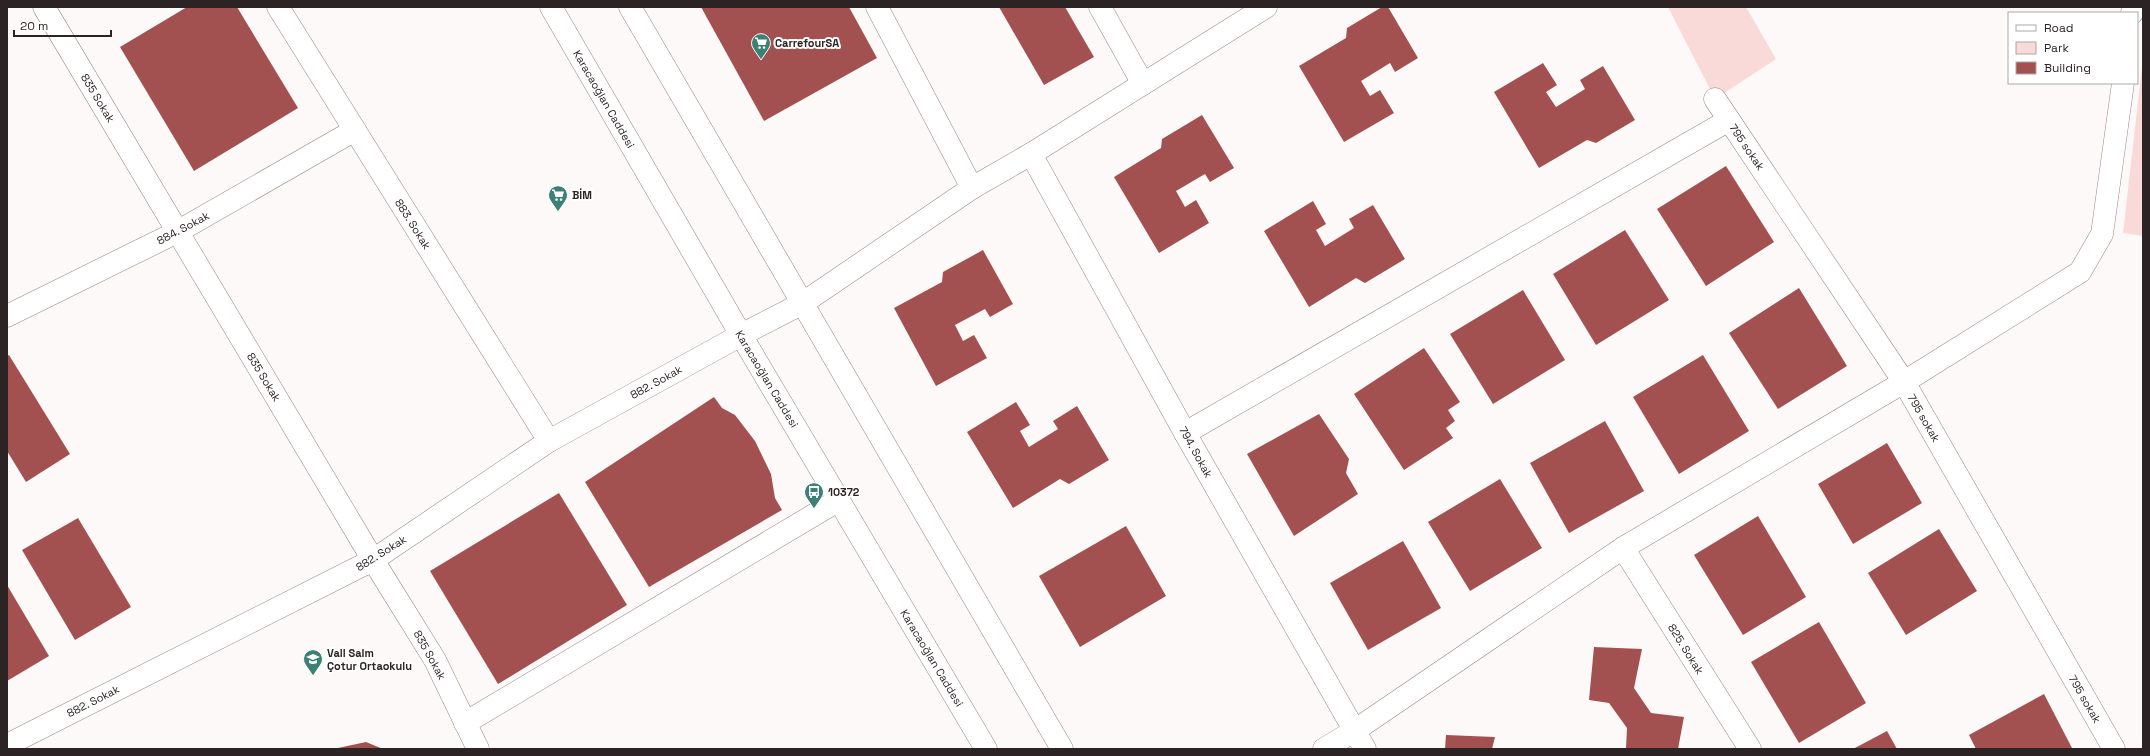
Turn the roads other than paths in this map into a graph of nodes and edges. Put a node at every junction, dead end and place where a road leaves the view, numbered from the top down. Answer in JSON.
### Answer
{"nodes":[{"id":1,"x":44,"y":7,"type":"edge"},
{"id":2,"x":278,"y":7,"type":"edge"},
{"id":3,"x":551,"y":7,"type":"edge"},
{"id":4,"x":630,"y":7,"type":"edge"},
{"id":5,"x":877,"y":7,"type":"edge"},
{"id":6,"x":1100,"y":7,"type":"edge"},
{"id":7,"x":1266,"y":7,"type":"edge"},
{"id":8,"x":1143,"y":84,"type":"junction"},
{"id":9,"x":2123,"y":84,"type":"edge"},
{"id":10,"x":1715,"y":99,"type":"dead end"},
{"id":11,"x":1729,"y":120,"type":"junction"},
{"id":12,"x":355,"y":130,"type":"junction"},
{"id":13,"x":1031,"y":154,"type":"junction"},
{"id":14,"x":972,"y":188,"type":"junction"},
{"id":15,"x":177,"y":232,"type":"junction"},
{"id":16,"x":803,"y":303,"type":"junction"},
{"id":17,"x":7,"y":316,"type":"edge"},
{"id":18,"x":740,"y":335,"type":"junction"},
{"id":19,"x":1904,"y":382,"type":"junction"},
{"id":20,"x":1185,"y":433,"type":"junction"},
{"id":21,"x":549,"y":441,"type":"junction"},
{"id":22,"x":839,"y":500,"type":"junction"},
{"id":23,"x":1623,"y":548,"type":"junction"},
{"id":24,"x":373,"y":560,"type":"junction"},
{"id":25,"x":465,"y":723,"type":"junction"},
{"id":26,"x":1359,"y":740,"type":"edge"},
{"id":27,"x":7,"y":745,"type":"edge"},
{"id":28,"x":478,"y":749,"type":"edge"},
{"id":29,"x":986,"y":749,"type":"edge"},
{"id":30,"x":1062,"y":749,"type":"edge"},
{"id":31,"x":1324,"y":749,"type":"edge"},
{"id":32,"x":1750,"y":749,"type":"edge"},
{"id":33,"x":2114,"y":749,"type":"edge"}],
"edges":[{"from":1,"to":15,"type":"street","name":"835 Sokak"},
{"from":2,"to":12,"type":"street","name":"883. Sokak"},
{"from":3,"to":18,"type":"street","name":"Karacaoğlan Caddesi"},
{"from":4,"to":16,"type":"street"},
{"from":5,"to":14,"type":"street"},
{"from":6,"to":8,"type":"street"},
{"from":7,"to":8,"type":"street","name":"882. Sokak"},
{"from":8,"to":13,"type":"street","name":"882. Sokak"},
{"from":9,"to":19,"type":"street"},
{"from":10,"to":11,"type":"street","name":"795 sokak"},
{"from":11,"to":19,"type":"street","name":"795 sokak"},
{"from":11,"to":20,"type":"street"},
{"from":12,"to":15,"type":"street","name":"884. Sokak"},
{"from":12,"to":21,"type":"street","name":"883. Sokak"},
{"from":13,"to":14,"type":"street","name":"882. Sokak"},
{"from":13,"to":20,"type":"street","name":"794. Sokak"},
{"from":14,"to":16,"type":"street","name":"882. Sokak"},
{"from":15,"to":17,"type":"street","name":"884. Sokak"},
{"from":15,"to":24,"type":"street","name":"835 Sokak"},
{"from":16,"to":18,"type":"street","name":"882. Sokak"},
{"from":16,"to":30,"type":"street"},
{"from":18,"to":21,"type":"street","name":"882. Sokak"},
{"from":18,"to":22,"type":"street","name":"Karacaoğlan Caddesi"},
{"from":19,"to":23,"type":"street"},
{"from":19,"to":33,"type":"street","name":"795 sokak"},
{"from":20,"to":26,"type":"street","name":"794. Sokak"},
{"from":21,"to":24,"type":"street","name":"882. Sokak"},
{"from":22,"to":25,"type":"street"},
{"from":22,"to":29,"type":"street","name":"Karacaoğlan Caddesi"},
{"from":23,"to":26,"type":"street"},
{"from":23,"to":32,"type":"street","name":"825. Sokak"},
{"from":24,"to":25,"type":"street","name":"835 Sokak"},
{"from":24,"to":27,"type":"street","name":"882. Sokak"},
{"from":25,"to":28,"type":"street","name":"835 Sokak"},
{"from":26,"to":31,"type":"street"}]}
